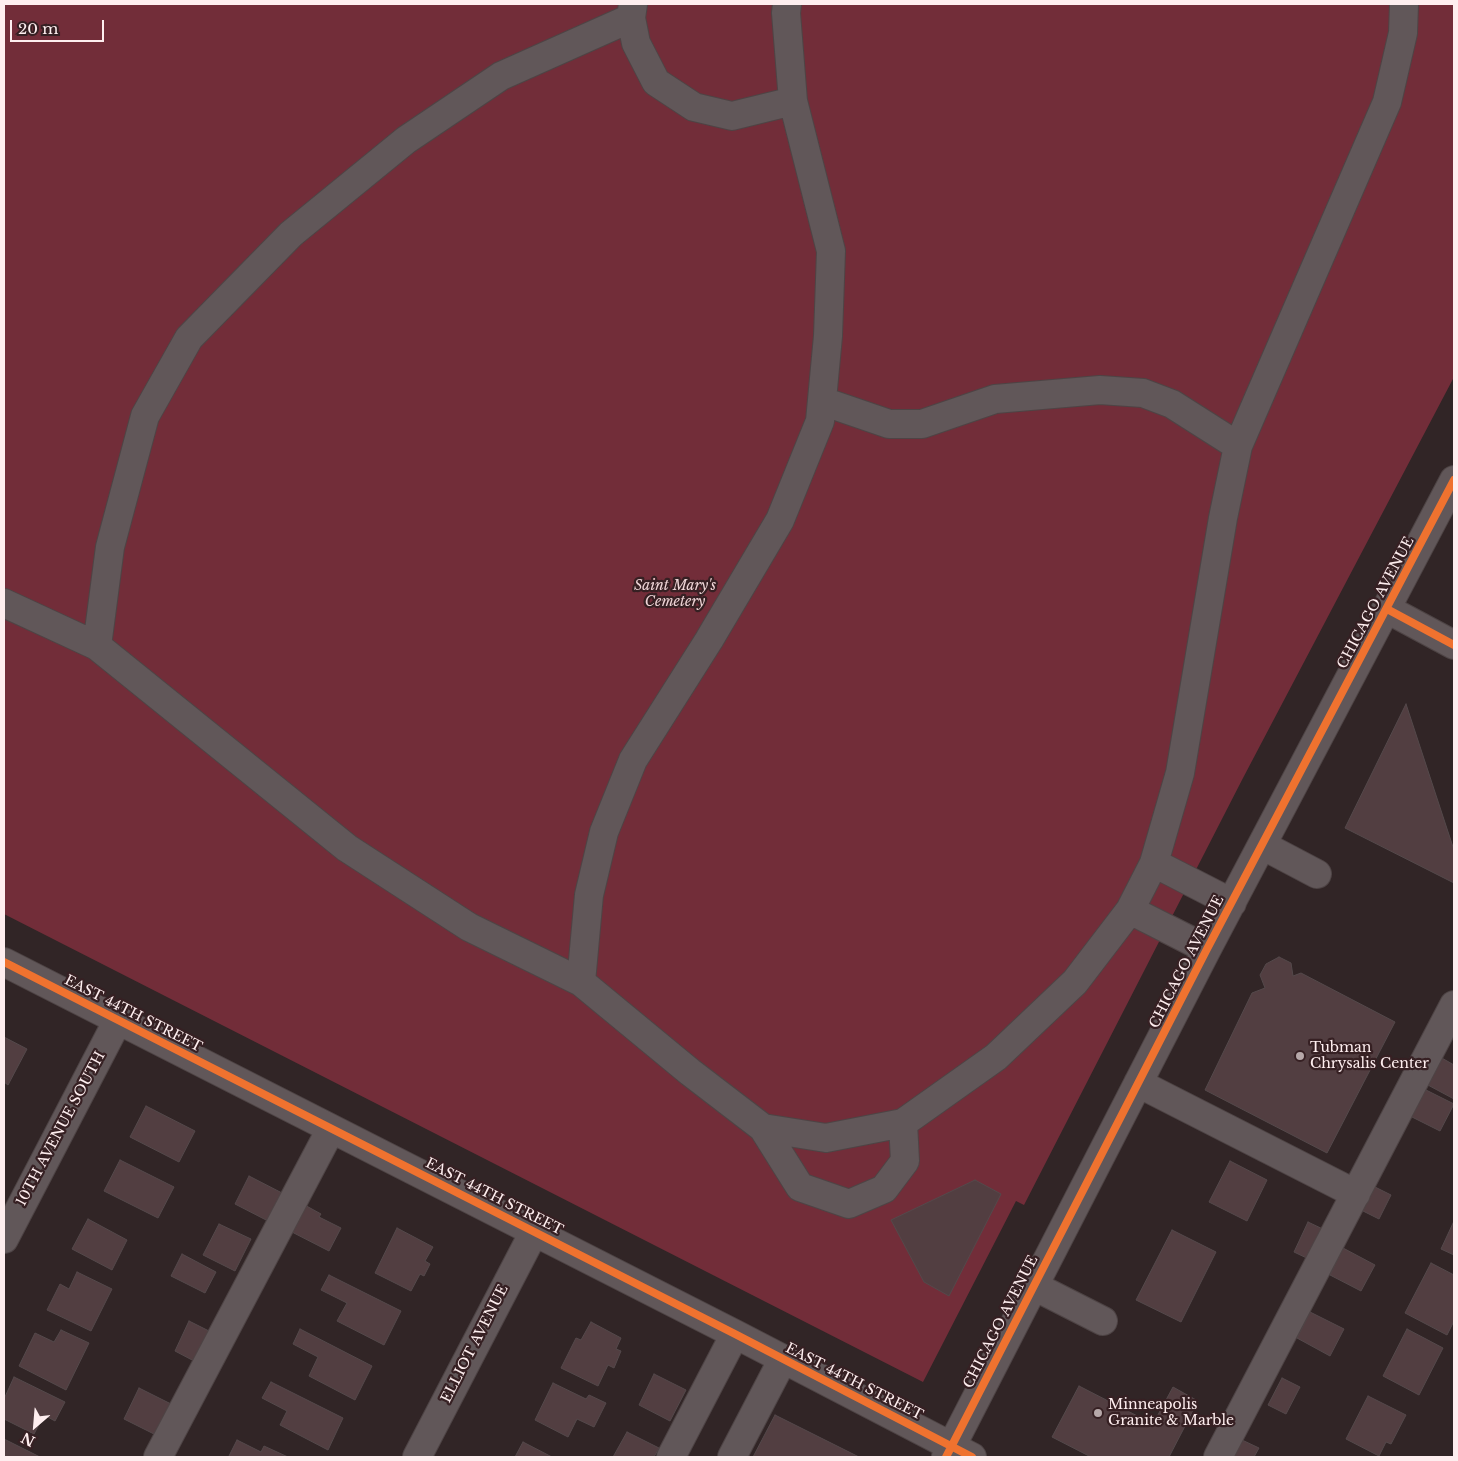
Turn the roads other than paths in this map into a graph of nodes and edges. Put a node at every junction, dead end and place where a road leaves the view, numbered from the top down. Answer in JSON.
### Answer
{"nodes":[{"id":1,"x":787,"y":4,"type":"edge"},
{"id":2,"x":1404,"y":4,"type":"edge"},
{"id":3,"x":632,"y":11,"type":"edge"},
{"id":4,"x":793,"y":101,"type":"junction"},
{"id":5,"x":822,"y":401,"type":"junction"},
{"id":6,"x":1238,"y":446,"type":"junction"},
{"id":7,"x":1454,"y":480,"type":"edge"},
{"id":8,"x":4,"y":602,"type":"edge"},
{"id":9,"x":1387,"y":609,"type":"junction"},
{"id":10,"x":1454,"y":644,"type":"edge"},
{"id":11,"x":97,"y":646,"type":"junction"},
{"id":12,"x":1262,"y":845,"type":"junction"},
{"id":13,"x":1154,"y":863,"type":"junction"},
{"id":14,"x":1317,"y":874,"type":"dead end"},
{"id":15,"x":1232,"y":903,"type":"junction"},
{"id":16,"x":1130,"y":910,"type":"junction"},
{"id":17,"x":1207,"y":949,"type":"junction"},
{"id":18,"x":4,"y":962,"type":"edge"},
{"id":19,"x":581,"y":982,"type":"junction"},
{"id":20,"x":1454,"y":1006,"type":"edge"},
{"id":21,"x":118,"y":1020,"type":"junction"},
{"id":22,"x":1138,"y":1083,"type":"junction"},
{"id":23,"x":903,"y":1123,"type":"junction"},
{"id":24,"x":762,"y":1128,"type":"junction"},
{"id":25,"x":331,"y":1129,"type":"junction"},
{"id":26,"x":1356,"y":1194,"type":"junction"},
{"id":27,"x":534,"y":1232,"type":"junction"},
{"id":28,"x":4,"y":1239,"type":"edge"},
{"id":29,"x":1034,"y":1286,"type":"junction"},
{"id":30,"x":1103,"y":1321,"type":"dead end"},
{"id":31,"x":735,"y":1334,"type":"junction"},
{"id":32,"x":783,"y":1359,"type":"junction"},
{"id":33,"x":956,"y":1454,"type":"edge"},
{"id":34,"x":158,"y":1457,"type":"edge"},
{"id":35,"x":417,"y":1457,"type":"edge"},
{"id":36,"x":672,"y":1457,"type":"edge"},
{"id":37,"x":732,"y":1457,"type":"edge"},
{"id":38,"x":1218,"y":1457,"type":"edge"}],
"edges":[{"from":1,"to":4,"type":"street"},
{"from":2,"to":6,"type":"street"},
{"from":3,"to":4,"type":"street"},
{"from":3,"to":11,"type":"street"},
{"from":4,"to":5,"type":"street"},
{"from":5,"to":6,"type":"street"},
{"from":5,"to":19,"type":"street"},
{"from":6,"to":13,"type":"street"},
{"from":7,"to":9,"type":"street","name":"CHICAGO AVENUE"},
{"from":8,"to":11,"type":"street"},
{"from":9,"to":10,"type":"street"},
{"from":9,"to":12,"type":"street","name":"CHICAGO AVENUE"},
{"from":11,"to":19,"type":"street"},
{"from":12,"to":14,"type":"street"},
{"from":12,"to":15,"type":"street","name":"CHICAGO AVENUE"},
{"from":13,"to":15,"type":"street"},
{"from":13,"to":16,"type":"street"},
{"from":15,"to":17,"type":"street","name":"CHICAGO AVENUE"},
{"from":16,"to":17,"type":"street"},
{"from":16,"to":23,"type":"street"},
{"from":17,"to":22,"type":"street","name":"CHICAGO AVENUE"},
{"from":18,"to":21,"type":"street","name":"EAST 44TH STREET"},
{"from":19,"to":24,"type":"street"},
{"from":20,"to":26,"type":"street"},
{"from":21,"to":25,"type":"street","name":"EAST 44TH STREET"},
{"from":21,"to":28,"type":"street","name":"10TH AVENUE SOUTH"},
{"from":22,"to":26,"type":"street"},
{"from":22,"to":29,"type":"street","name":"CHICAGO AVENUE"},
{"from":23,"to":24,"type":"street"},
{"from":23,"to":24,"type":"street"},
{"from":25,"to":27,"type":"street","name":"EAST 44TH STREET"},
{"from":25,"to":34,"type":"street"},
{"from":26,"to":38,"type":"street"},
{"from":27,"to":31,"type":"street","name":"EAST 44TH STREET"},
{"from":27,"to":35,"type":"street","name":"ELLIOT AVENUE"},
{"from":29,"to":30,"type":"street"},
{"from":29,"to":33,"type":"street","name":"CHICAGO AVENUE"},
{"from":31,"to":32,"type":"street","name":"EAST 44TH STREET"},
{"from":31,"to":36,"type":"street"},
{"from":32,"to":33,"type":"street","name":"EAST 44TH STREET"},
{"from":32,"to":37,"type":"street"}]}
